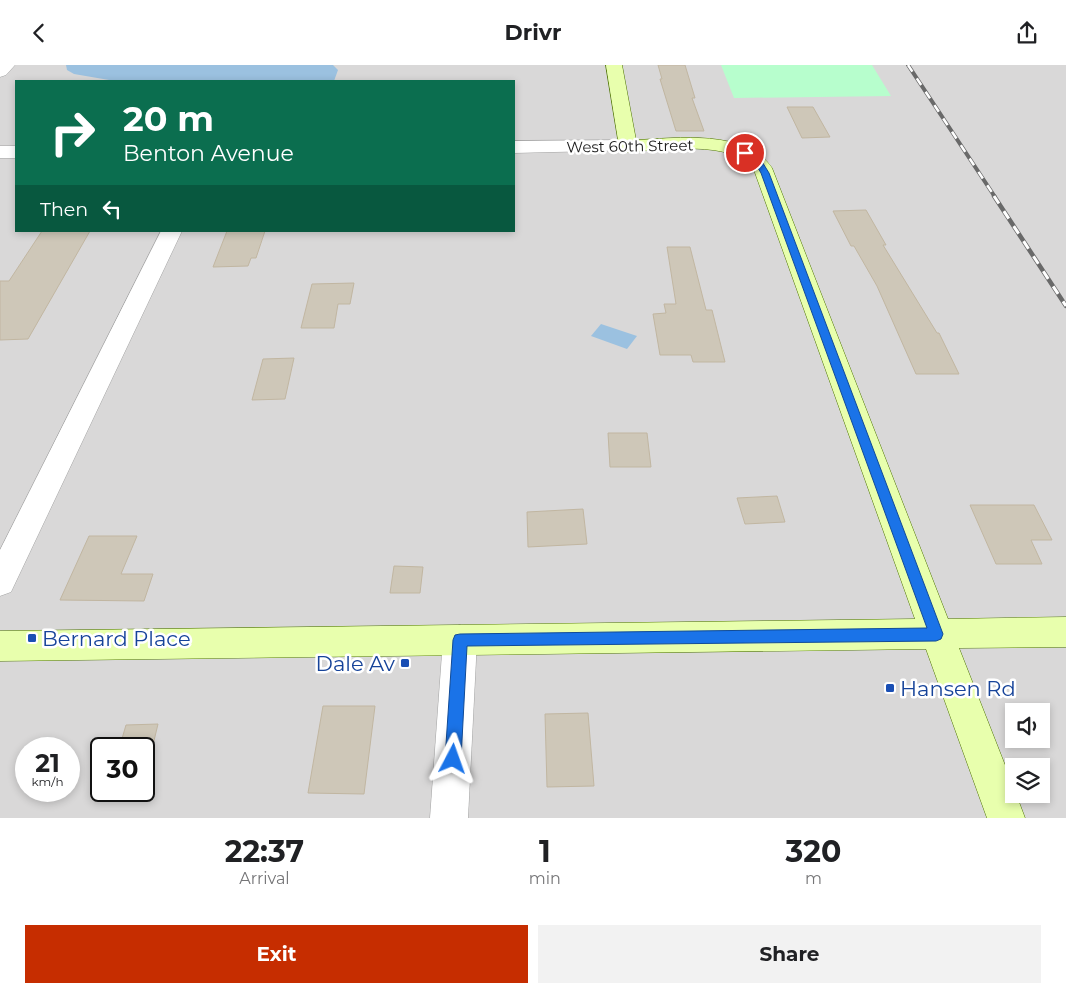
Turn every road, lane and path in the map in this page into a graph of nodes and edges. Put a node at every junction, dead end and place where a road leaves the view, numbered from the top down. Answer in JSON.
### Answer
{"nodes":[{"id":1,"x":7,"y":65,"type":"edge"},
{"id":2,"x":614,"y":65,"type":"edge"},
{"id":3,"x":0,"y":72,"type":"edge"},
{"id":4,"x":628,"y":146,"type":"junction"},
{"id":5,"x":515,"y":147,"type":"edge"},
{"id":6,"x":0,"y":152,"type":"edge"},
{"id":7,"x":15,"y":152,"type":"edge"},
{"id":8,"x":172,"y":232,"type":"edge"},
{"id":9,"x":0,"y":582,"type":"edge"},
{"id":10,"x":1066,"y":632,"type":"edge"},
{"id":11,"x":936,"y":634,"type":"junction"},
{"id":12,"x":460,"y":640,"type":"junction"},
{"id":13,"x":0,"y":646,"type":"edge"},
{"id":14,"x":450,"y":818,"type":"edge"},
{"id":15,"x":1006,"y":818,"type":"edge"}],
"edges":[{"from":1,"to":3,"type":"street"},
{"from":2,"to":4,"type":"street"},
{"from":4,"to":5,"type":"street","name":"West 60th Street"},
{"from":4,"to":11,"type":"street","name":"West 60th Street"},
{"from":6,"to":7,"type":"street"},
{"from":8,"to":9,"type":"street"},
{"from":10,"to":11,"type":"street"},
{"from":11,"to":12,"type":"street"},
{"from":11,"to":15,"type":"street"},
{"from":12,"to":13,"type":"street"},
{"from":12,"to":14,"type":"street"}]}
